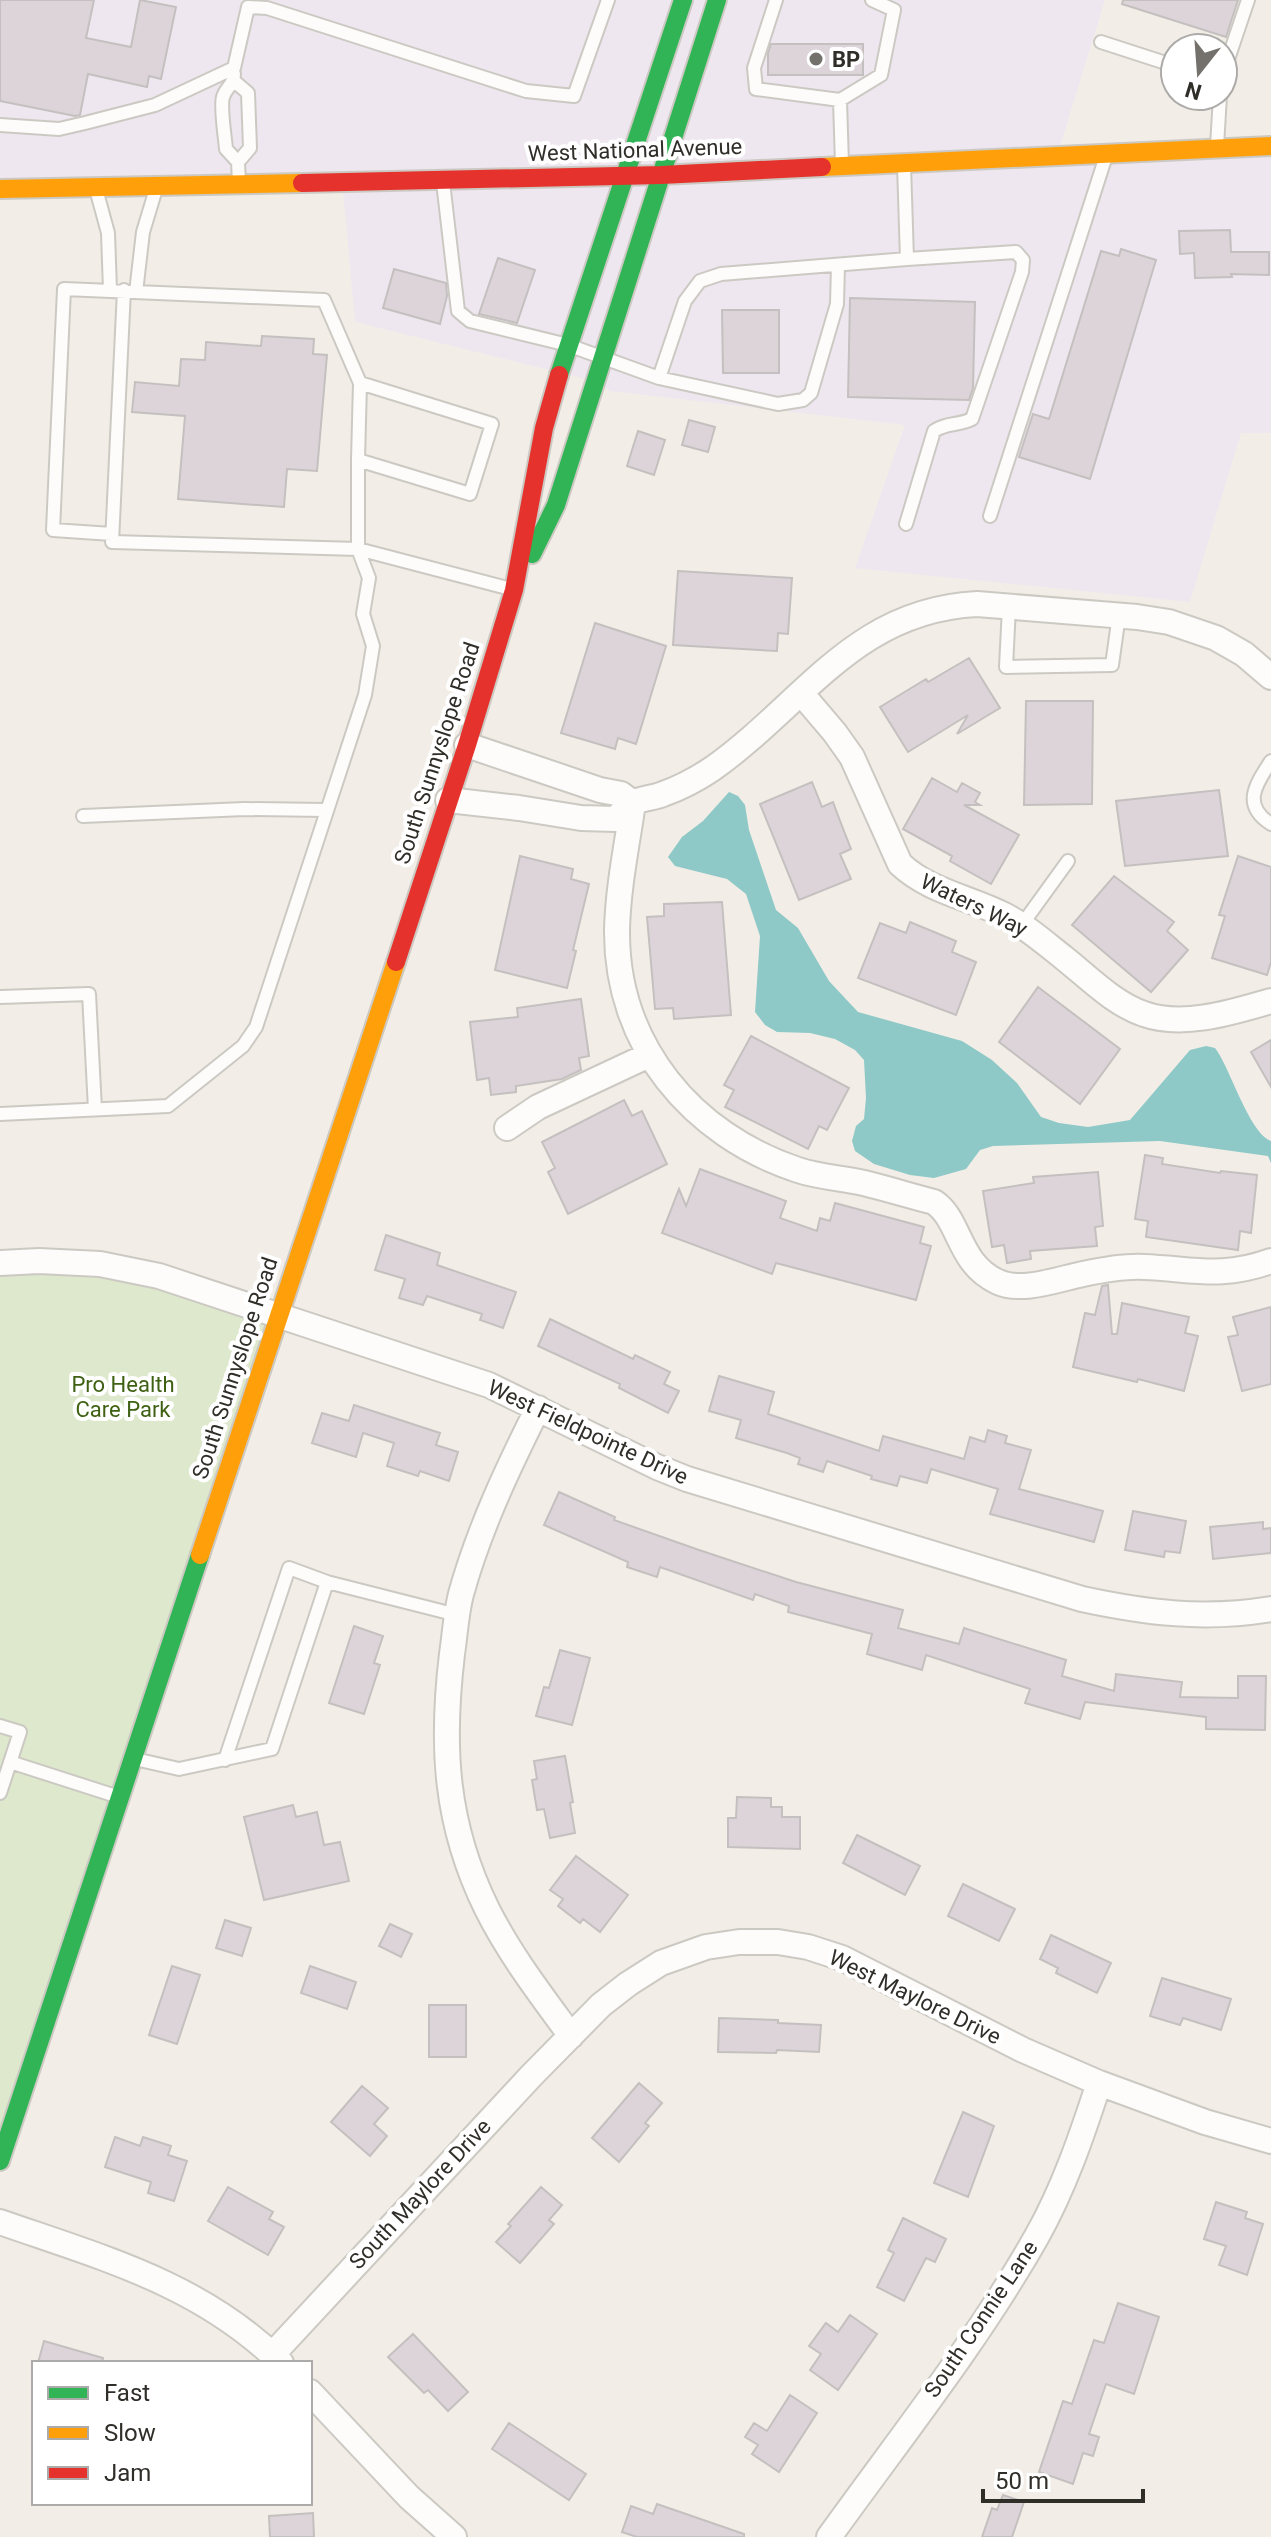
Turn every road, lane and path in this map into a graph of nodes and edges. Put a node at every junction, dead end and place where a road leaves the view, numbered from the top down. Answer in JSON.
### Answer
{"nodes":[{"id":1,"x":608,"y":0,"type":"edge"},
{"id":2,"x":683,"y":0,"type":"edge"},
{"id":3,"x":717,"y":0,"type":"edge"},
{"id":4,"x":776,"y":0,"type":"edge"},
{"id":5,"x":872,"y":0,"type":"edge"},
{"id":6,"x":1248,"y":0,"type":"edge"},
{"id":7,"x":249,"y":4,"type":"edge"},
{"id":8,"x":1237,"y":32,"type":"edge"},
{"id":9,"x":1101,"y":42,"type":"dead end"},
{"id":10,"x":1159,"y":61,"type":"edge"},
{"id":11,"x":234,"y":68,"type":"junction"},
{"id":12,"x":234,"y":81,"type":"junction"},
{"id":13,"x":840,"y":100,"type":"junction"},
{"id":14,"x":1219,"y":112,"type":"edge"},
{"id":15,"x":0,"y":125,"type":"edge"},
{"id":16,"x":1271,"y":146,"type":"edge"},
{"id":17,"x":1217,"y":149,"type":"junction"},
{"id":18,"x":1107,"y":153,"type":"junction"},
{"id":19,"x":238,"y":162,"type":"junction"},
{"id":20,"x":904,"y":162,"type":"junction"},
{"id":21,"x":842,"y":165,"type":"junction"},
{"id":22,"x":661,"y":175,"type":"junction"},
{"id":23,"x":625,"y":176,"type":"junction"},
{"id":24,"x":442,"y":178,"type":"junction"},
{"id":25,"x":239,"y":182,"type":"junction"},
{"id":26,"x":158,"y":184,"type":"junction"},
{"id":27,"x":95,"y":186,"type":"junction"},
{"id":28,"x":0,"y":189,"type":"edge"},
{"id":29,"x":907,"y":259,"type":"junction"},
{"id":30,"x":838,"y":265,"type":"junction"},
{"id":31,"x":110,"y":290,"type":"junction"},
{"id":32,"x":130,"y":291,"type":"junction"},
{"id":33,"x":568,"y":345,"type":"junction"},
{"id":34,"x":603,"y":356,"type":"junction"},
{"id":35,"x":659,"y":378,"type":"junction"},
{"id":36,"x":360,"y":383,"type":"junction"},
{"id":37,"x":358,"y":460,"type":"junction"},
{"id":38,"x":990,"y":516,"type":"dead end"},
{"id":39,"x":906,"y":524,"type":"dead end"},
{"id":40,"x":112,"y":534,"type":"junction"},
{"id":41,"x":358,"y":549,"type":"junction"},
{"id":42,"x":514,"y":590,"type":"junction"},
{"id":43,"x":1009,"y":607,"type":"junction"},
{"id":44,"x":1119,"y":615,"type":"junction"},
{"id":45,"x":1271,"y":677,"type":"edge"},
{"id":46,"x":801,"y":693,"type":"junction"},
{"id":47,"x":467,"y":745,"type":"junction"},
{"id":48,"x":1271,"y":761,"type":"edge"},
{"id":49,"x":448,"y":800,"type":"junction"},
{"id":50,"x":633,"y":803,"type":"junction"},
{"id":51,"x":326,"y":810,"type":"junction"},
{"id":52,"x":83,"y":816,"type":"dead end"},
{"id":53,"x":1271,"y":824,"type":"edge"},
{"id":54,"x":1068,"y":861,"type":"dead end"},
{"id":55,"x":1021,"y":926,"type":"junction"},
{"id":56,"x":0,"y":997,"type":"edge"},
{"id":57,"x":1271,"y":1001,"type":"edge"},
{"id":58,"x":649,"y":1055,"type":"junction"},
{"id":59,"x":95,"y":1109,"type":"junction"},
{"id":60,"x":0,"y":1114,"type":"edge"},
{"id":61,"x":507,"y":1128,"type":"dead end"},
{"id":62,"x":1271,"y":1261,"type":"edge"},
{"id":63,"x":0,"y":1263,"type":"edge"},
{"id":64,"x":277,"y":1316,"type":"junction"},
{"id":65,"x":538,"y":1408,"type":"junction"},
{"id":66,"x":327,"y":1582,"type":"junction"},
{"id":67,"x":1271,"y":1609,"type":"edge"},
{"id":68,"x":457,"y":1615,"type":"junction"},
{"id":69,"x":0,"y":1726,"type":"edge"},
{"id":70,"x":132,"y":1759,"type":"junction"},
{"id":71,"x":225,"y":1760,"type":"junction"},
{"id":72,"x":10,"y":1762,"type":"junction"},
{"id":73,"x":0,"y":1793,"type":"edge"},
{"id":74,"x":119,"y":1797,"type":"junction"},
{"id":75,"x":571,"y":2036,"type":"junction"},
{"id":76,"x":1099,"y":2083,"type":"junction"},
{"id":77,"x":1271,"y":2141,"type":"edge"},
{"id":78,"x":0,"y":2161,"type":"edge"},
{"id":79,"x":0,"y":2222,"type":"edge"},
{"id":80,"x":276,"y":2359,"type":"edge"},
{"id":81,"x":312,"y":2394,"type":"edge"},
{"id":82,"x":446,"y":2535,"type":"edge"},
{"id":83,"x":829,"y":2537,"type":"edge"}],
"edges":[{"from":1,"to":7,"type":"lane"},
{"from":2,"to":23,"type":"street","name":"South Sunnyslope Road"},
{"from":3,"to":22,"type":"street","name":"South Sunnyslope Road"},
{"from":4,"to":13,"type":"lane"},
{"from":5,"to":13,"type":"lane"},
{"from":6,"to":8,"type":"lane"},
{"from":7,"to":11,"type":"lane"},
{"from":9,"to":10,"type":"lane"},
{"from":11,"to":12,"type":"lane"},
{"from":11,"to":15,"type":"lane"},
{"from":12,"to":19,"type":"lane"},
{"from":12,"to":19,"type":"lane"},
{"from":13,"to":21,"type":"lane"},
{"from":14,"to":17,"type":"lane"},
{"from":16,"to":17,"type":"street","name":"West National Avenue"},
{"from":17,"to":18,"type":"street","name":"West National Avenue"},
{"from":18,"to":20,"type":"street","name":"West National Avenue"},
{"from":18,"to":38,"type":"lane"},
{"from":19,"to":25,"type":"lane"},
{"from":20,"to":21,"type":"street","name":"West National Avenue"},
{"from":20,"to":29,"type":"lane"},
{"from":21,"to":22,"type":"street","name":"West National Avenue"},
{"from":22,"to":23,"type":"street","name":"West National Avenue"},
{"from":22,"to":34,"type":"street","name":"South Sunnyslope Road"},
{"from":23,"to":24,"type":"street","name":"West National Avenue"},
{"from":23,"to":33,"type":"street","name":"South Sunnyslope Road"},
{"from":24,"to":25,"type":"street","name":"West National Avenue"},
{"from":24,"to":33,"type":"lane"},
{"from":25,"to":26,"type":"street","name":"West National Avenue"},
{"from":26,"to":27,"type":"street","name":"West National Avenue"},
{"from":26,"to":32,"type":"lane"},
{"from":27,"to":28,"type":"street","name":"West National Avenue"},
{"from":27,"to":31,"type":"lane"},
{"from":29,"to":30,"type":"lane"},
{"from":29,"to":39,"type":"lane"},
{"from":30,"to":35,"type":"lane"},
{"from":30,"to":35,"type":"lane"},
{"from":31,"to":32,"type":"lane"},
{"from":31,"to":40,"type":"lane"},
{"from":32,"to":36,"type":"lane"},
{"from":32,"to":40,"type":"lane"},
{"from":33,"to":34,"type":"lane"},
{"from":33,"to":42,"type":"street","name":"South Sunnyslope Road"},
{"from":34,"to":35,"type":"lane"},
{"from":34,"to":42,"type":"street","name":"South Sunnyslope Road"},
{"from":36,"to":37,"type":"lane"},
{"from":36,"to":37,"type":"lane"},
{"from":37,"to":41,"type":"lane"},
{"from":40,"to":41,"type":"lane"},
{"from":41,"to":42,"type":"lane"},
{"from":41,"to":51,"type":"lane"},
{"from":42,"to":47,"type":"street","name":"South Sunnyslope Road"},
{"from":43,"to":44,"type":"street"},
{"from":43,"to":44,"type":"lane"},
{"from":43,"to":46,"type":"street"},
{"from":44,"to":45,"type":"street"},
{"from":46,"to":50,"type":"street"},
{"from":46,"to":55,"type":"street","name":"Waters Way"},
{"from":47,"to":49,"type":"street","name":"South Sunnyslope Road"},
{"from":47,"to":50,"type":"street"},
{"from":48,"to":53,"type":"lane"},
{"from":49,"to":50,"type":"street"},
{"from":49,"to":64,"type":"street","name":"South Sunnyslope Road"},
{"from":50,"to":58,"type":"street"},
{"from":51,"to":52,"type":"lane"},
{"from":51,"to":59,"type":"lane"},
{"from":54,"to":55,"type":"lane"},
{"from":55,"to":57,"type":"street","name":"Waters Way"},
{"from":56,"to":59,"type":"lane"},
{"from":58,"to":61,"type":"street"},
{"from":58,"to":62,"type":"street"},
{"from":59,"to":60,"type":"lane"},
{"from":63,"to":64,"type":"street","name":"West Fieldpointe Drive"},
{"from":64,"to":65,"type":"street","name":"West Fieldpointe Drive"},
{"from":64,"to":70,"type":"street","name":"South Sunnyslope Road"},
{"from":65,"to":67,"type":"street","name":"West Fieldpointe Drive"},
{"from":65,"to":68,"type":"street"},
{"from":66,"to":68,"type":"lane"},
{"from":66,"to":71,"type":"lane"},
{"from":66,"to":71,"type":"lane"},
{"from":68,"to":75,"type":"street"},
{"from":69,"to":72,"type":"lane"},
{"from":70,"to":71,"type":"lane"},
{"from":70,"to":74,"type":"street","name":"South Sunnyslope Road"},
{"from":72,"to":73,"type":"lane"},
{"from":72,"to":74,"type":"lane"},
{"from":74,"to":78,"type":"street","name":"South Sunnyslope Road"},
{"from":75,"to":76,"type":"street","name":"West Maylore Drive"},
{"from":75,"to":80,"type":"street","name":"South Maylore Drive"},
{"from":76,"to":77,"type":"street","name":"West Maylore Drive"},
{"from":76,"to":83,"type":"street","name":"South Connie Lane"},
{"from":79,"to":80,"type":"street"},
{"from":81,"to":82,"type":"street"}]}
